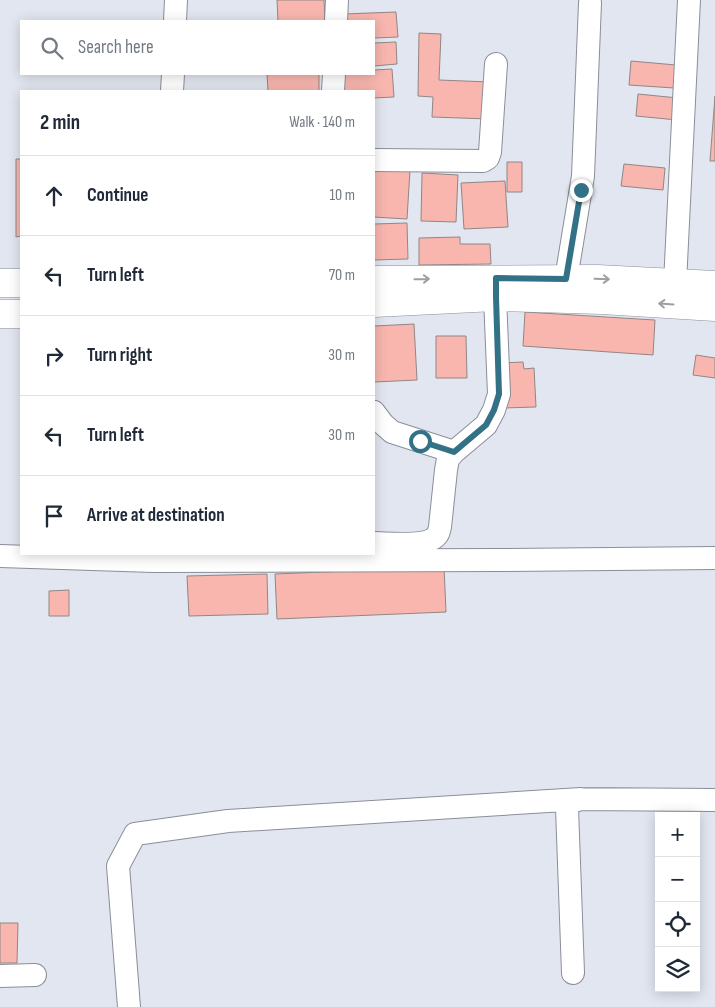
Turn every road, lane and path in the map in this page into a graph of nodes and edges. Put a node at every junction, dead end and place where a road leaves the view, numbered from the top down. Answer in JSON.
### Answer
{"nodes":[{"id":1,"x":176,"y":0,"type":"edge"},
{"id":2,"x":337,"y":0,"type":"edge"},
{"id":3,"x":689,"y":0,"type":"edge"},
{"id":4,"x":590,"y":3,"type":"dead end"},
{"id":5,"x":175,"y":20,"type":"edge"},
{"id":6,"x":336,"y":20,"type":"edge"},
{"id":7,"x":496,"y":64,"type":"dead end"},
{"id":8,"x":173,"y":75,"type":"edge"},
{"id":9,"x":334,"y":75,"type":"edge"},
{"id":10,"x":172,"y":90,"type":"edge"},
{"id":11,"x":333,"y":90,"type":"edge"},
{"id":12,"x":375,"y":160,"type":"edge"},
{"id":13,"x":566,"y":279,"type":"junction"},
{"id":14,"x":375,"y":280,"type":"edge"},
{"id":15,"x":675,"y":282,"type":"junction"},
{"id":16,"x":0,"y":283,"type":"edge"},
{"id":17,"x":20,"y":283,"type":"edge"},
{"id":18,"x":715,"y":284,"type":"edge"},
{"id":19,"x":496,"y":288,"type":"junction"},
{"id":20,"x":375,"y":302,"type":"edge"},
{"id":21,"x":715,"y":307,"type":"edge"},
{"id":22,"x":0,"y":314,"type":"edge"},
{"id":23,"x":20,"y":314,"type":"edge"},
{"id":24,"x":375,"y":413,"type":"edge"},
{"id":25,"x":454,"y":452,"type":"junction"},
{"id":26,"x":375,"y":542,"type":"edge"},
{"id":27,"x":0,"y":556,"type":"edge"},
{"id":28,"x":154,"y":557,"type":"edge"},
{"id":29,"x":715,"y":558,"type":"edge"},
{"id":30,"x":581,"y":799,"type":"junction"},
{"id":31,"x":715,"y":800,"type":"edge"},
{"id":32,"x":573,"y":973,"type":"dead end"},
{"id":33,"x":34,"y":975,"type":"dead end"},
{"id":34,"x":0,"y":976,"type":"edge"},
{"id":35,"x":129,"y":1007,"type":"edge"}],
"edges":[{"from":1,"to":5,"type":"street"},
{"from":2,"to":6,"type":"street"},
{"from":3,"to":15,"type":"street"},
{"from":4,"to":13,"type":"street"},
{"from":7,"to":12,"type":"street"},
{"from":8,"to":10,"type":"street"},
{"from":9,"to":11,"type":"street"},
{"from":13,"to":15,"type":"main road","one_way":true},
{"from":13,"to":19,"type":"main road"},
{"from":14,"to":19,"type":"main road","one_way":true},
{"from":15,"to":18,"type":"main road"},
{"from":16,"to":17,"type":"main road"},
{"from":19,"to":20,"type":"main road"},
{"from":21,"to":19,"type":"main road","one_way":true},
{"from":19,"to":25,"type":"street"},
{"from":22,"to":23,"type":"main road"},
{"from":24,"to":25,"type":"street"},
{"from":25,"to":26,"type":"street"},
{"from":27,"to":28,"type":"street"},
{"from":28,"to":29,"type":"street"},
{"from":30,"to":31,"type":"street"},
{"from":30,"to":32,"type":"street"},
{"from":30,"to":35,"type":"street"},
{"from":33,"to":34,"type":"street"}]}
